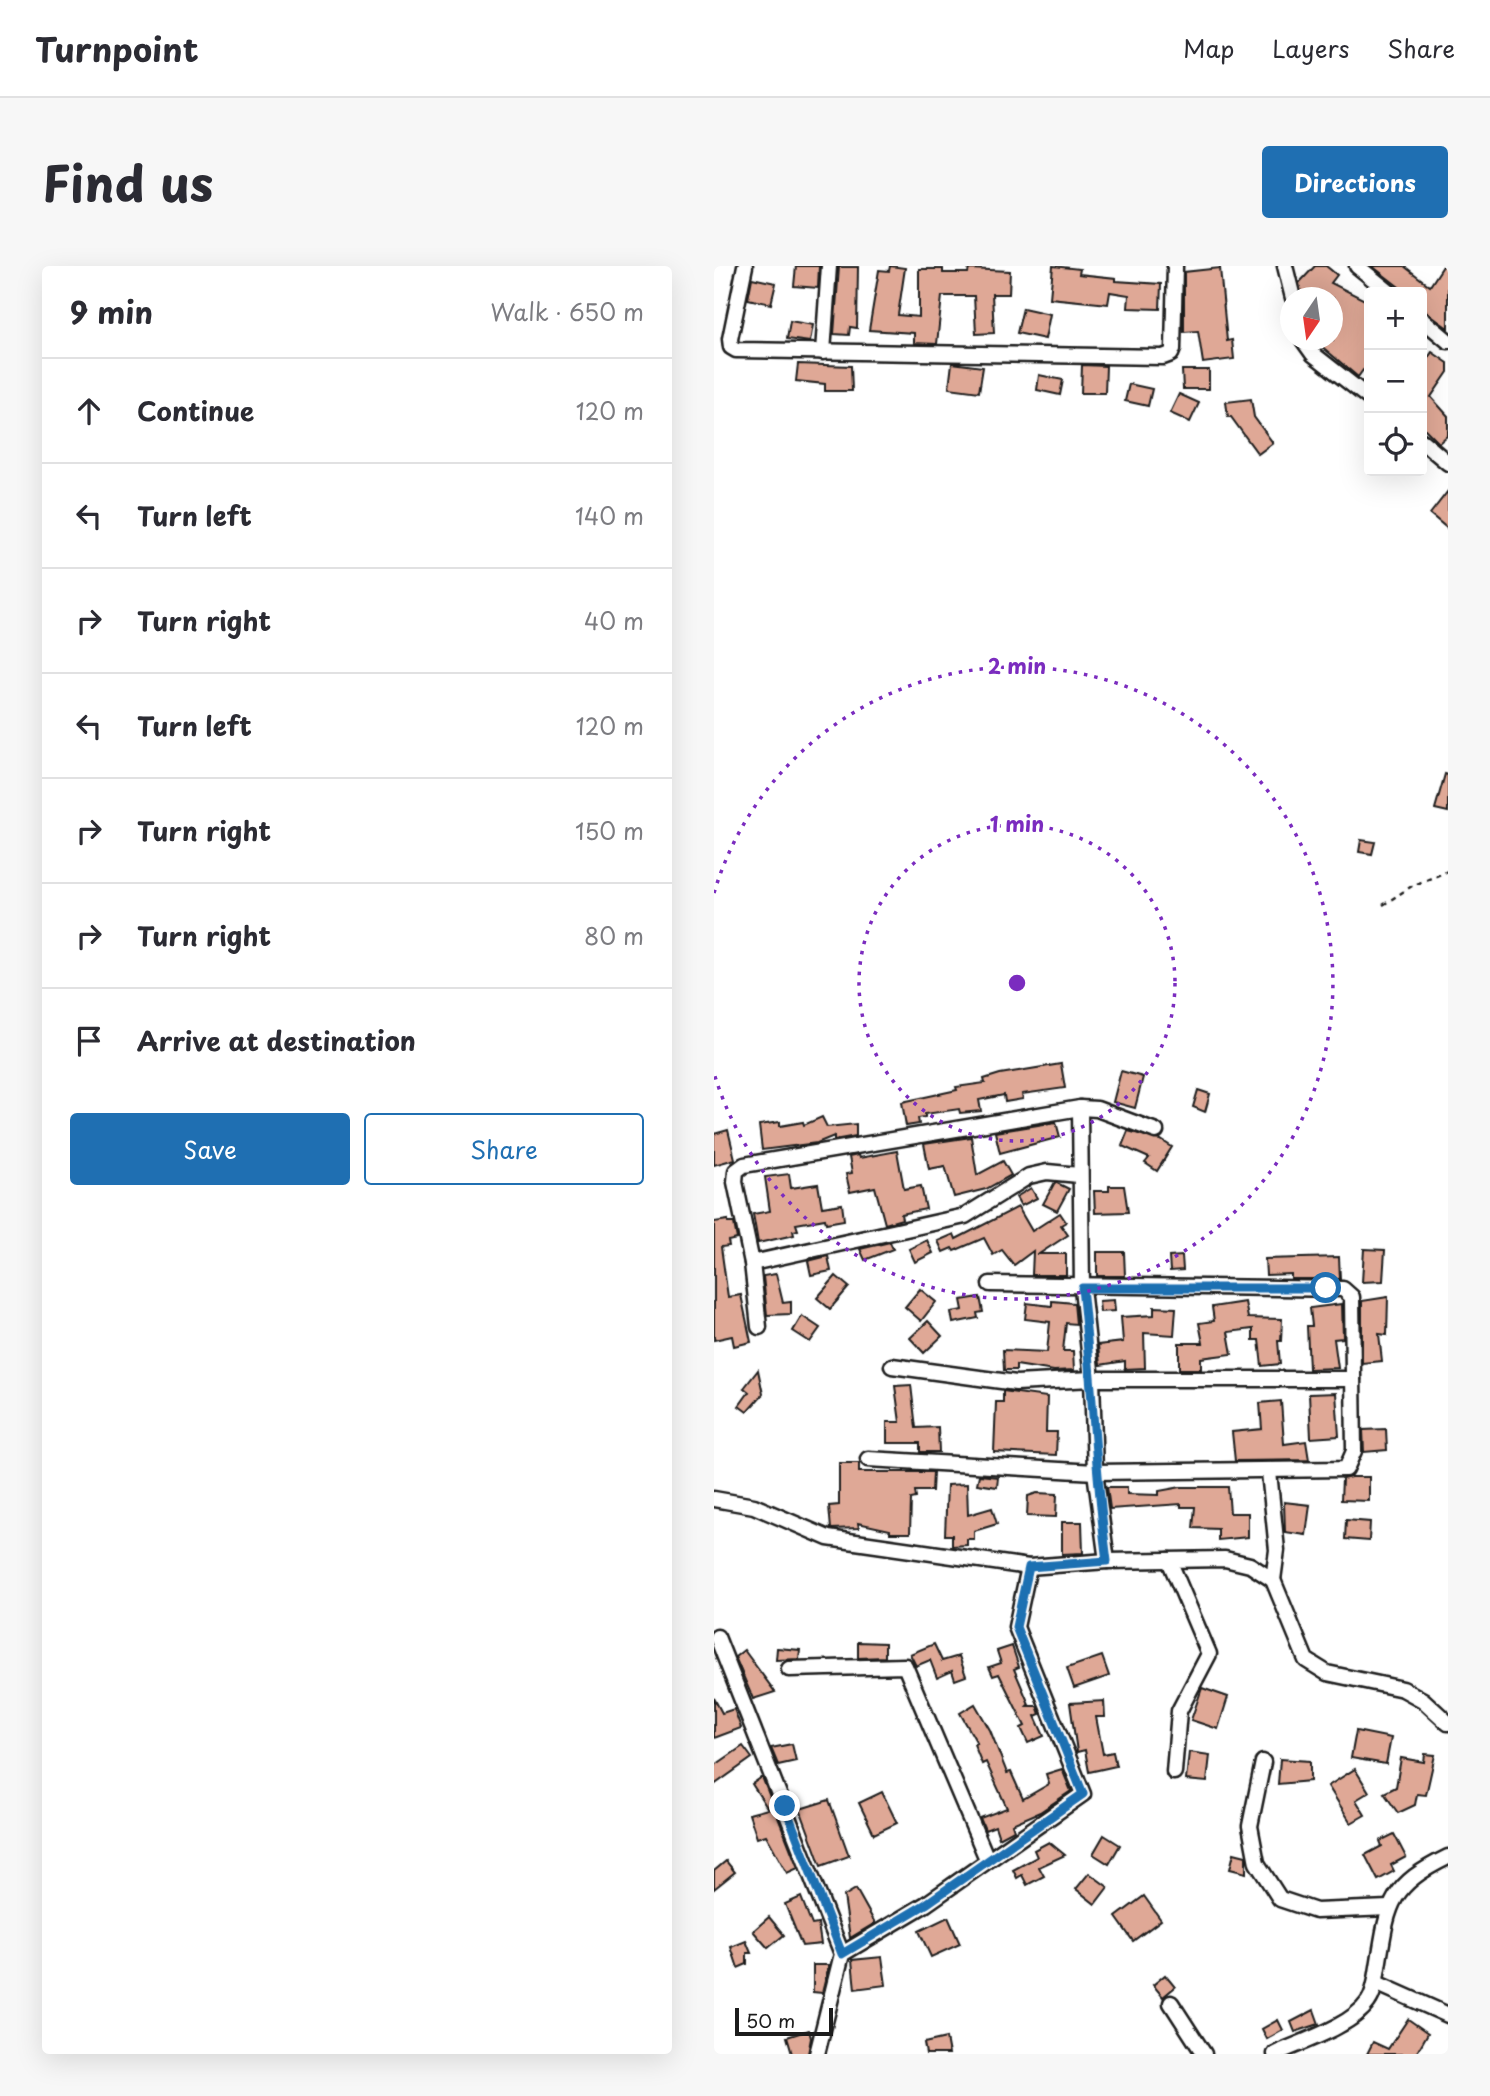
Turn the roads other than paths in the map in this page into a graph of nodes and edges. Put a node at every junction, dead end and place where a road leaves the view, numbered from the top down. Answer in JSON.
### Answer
{"nodes":[{"id":1,"x":745,"y":266,"type":"edge"},
{"id":2,"x":829,"y":266,"type":"edge"},
{"id":3,"x":1175,"y":266,"type":"edge"},
{"id":4,"x":1285,"y":266,"type":"edge"},
{"id":5,"x":1357,"y":266,"type":"edge"},
{"id":6,"x":1290,"y":287,"type":"edge"},
{"id":7,"x":1383,"y":287,"type":"edge"},
{"id":8,"x":1427,"y":323,"type":"edge"},
{"id":9,"x":1448,"y":341,"type":"edge"},
{"id":10,"x":1310,"y":350,"type":"edge"},
{"id":11,"x":824,"y":352,"type":"junction"},
{"id":12,"x":1364,"y":394,"type":"edge"},
{"id":13,"x":1427,"y":445,"type":"edge"},
{"id":14,"x":1448,"y":463,"type":"edge"},
{"id":15,"x":1080,"y":1108,"type":"junction"},
{"id":16,"x":1156,"y":1131,"type":"dead end"},
{"id":17,"x":1079,"y":1175,"type":"junction"},
{"id":18,"x":751,"y":1263,"type":"junction"},
{"id":19,"x":990,"y":1284,"type":"dead end"},
{"id":20,"x":1082,"y":1288,"type":"junction"},
{"id":21,"x":759,"y":1327,"type":"dead end"},
{"id":22,"x":892,"y":1366,"type":"dead end"},
{"id":23,"x":1092,"y":1379,"type":"junction"},
{"id":24,"x":1353,"y":1379,"type":"junction"},
{"id":25,"x":867,"y":1459,"type":"dead end"},
{"id":26,"x":1095,"y":1472,"type":"junction"},
{"id":27,"x":1269,"y":1472,"type":"junction"},
{"id":28,"x":714,"y":1499,"type":"edge"},
{"id":29,"x":1169,"y":1560,"type":"junction"},
{"id":30,"x":1107,"y":1561,"type":"junction"},
{"id":31,"x":1029,"y":1567,"type":"junction"},
{"id":32,"x":1273,"y":1580,"type":"junction"},
{"id":33,"x":717,"y":1637,"type":"dead end"},
{"id":34,"x":789,"y":1669,"type":"dead end"},
{"id":35,"x":1448,"y":1723,"type":"edge"},
{"id":36,"x":1263,"y":1762,"type":"dead end"},
{"id":37,"x":1174,"y":1772,"type":"dead end"},
{"id":38,"x":1448,"y":1857,"type":"edge"},
{"id":39,"x":986,"y":1859,"type":"junction"},
{"id":40,"x":1389,"y":1908,"type":"junction"},
{"id":41,"x":842,"y":1954,"type":"junction"},
{"id":42,"x":1376,"y":1983,"type":"junction"},
{"id":43,"x":1171,"y":2003,"type":"dead end"},
{"id":44,"x":1448,"y":2015,"type":"edge"},
{"id":45,"x":1282,"y":2052,"type":"edge"},
{"id":46,"x":817,"y":2054,"type":"edge"},
{"id":47,"x":1204,"y":2054,"type":"edge"}],
"edges":[{"from":1,"to":11,"type":"street"},
{"from":2,"to":11,"type":"street"},
{"from":3,"to":11,"type":"street"},
{"from":4,"to":6,"type":"street"},
{"from":5,"to":7,"type":"street"},
{"from":8,"to":9,"type":"street"},
{"from":10,"to":12,"type":"street"},
{"from":13,"to":14,"type":"street"},
{"from":15,"to":16,"type":"street"},
{"from":15,"to":17,"type":"street"},
{"from":15,"to":18,"type":"street"},
{"from":17,"to":18,"type":"street"},
{"from":17,"to":20,"type":"street"},
{"from":18,"to":21,"type":"street"},
{"from":19,"to":20,"type":"street"},
{"from":20,"to":23,"type":"street"},
{"from":20,"to":24,"type":"street"},
{"from":22,"to":23,"type":"street"},
{"from":23,"to":24,"type":"street"},
{"from":23,"to":26,"type":"street"},
{"from":24,"to":27,"type":"street"},
{"from":25,"to":26,"type":"street"},
{"from":26,"to":27,"type":"street"},
{"from":26,"to":30,"type":"street"},
{"from":27,"to":32,"type":"street"},
{"from":28,"to":31,"type":"street"},
{"from":29,"to":30,"type":"street"},
{"from":29,"to":32,"type":"street"},
{"from":29,"to":37,"type":"street"},
{"from":30,"to":31,"type":"street"},
{"from":31,"to":39,"type":"street"},
{"from":32,"to":35,"type":"street"},
{"from":33,"to":41,"type":"street"},
{"from":34,"to":39,"type":"street"},
{"from":36,"to":40,"type":"street"},
{"from":38,"to":40,"type":"street"},
{"from":39,"to":41,"type":"street"},
{"from":40,"to":42,"type":"street"},
{"from":41,"to":46,"type":"street"},
{"from":42,"to":44,"type":"street"},
{"from":42,"to":45,"type":"street"},
{"from":43,"to":47,"type":"street"}]}
